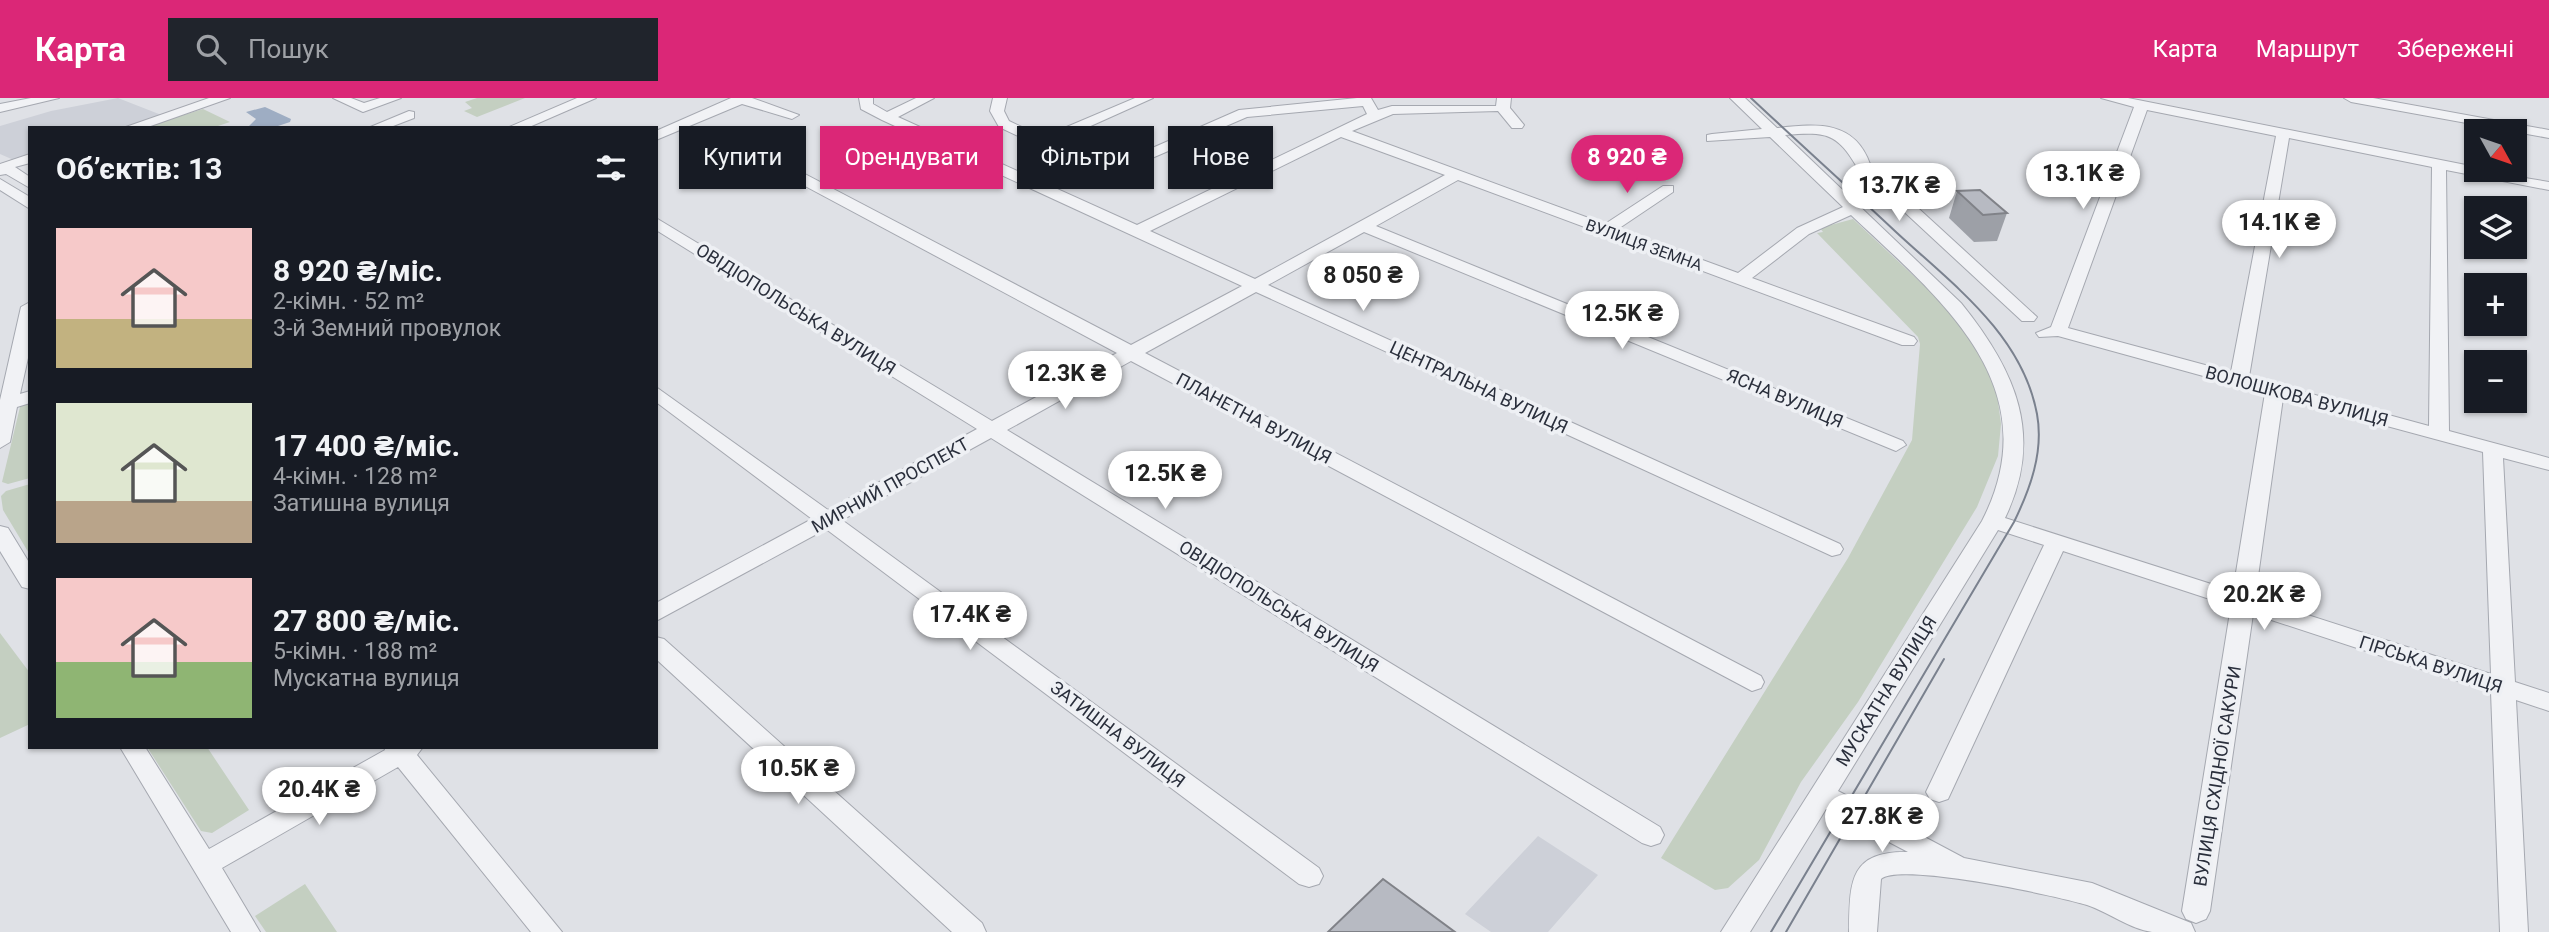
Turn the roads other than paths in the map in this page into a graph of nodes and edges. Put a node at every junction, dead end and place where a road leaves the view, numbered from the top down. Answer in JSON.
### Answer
{"nodes":[{"id":1,"x":52,"y":98,"type":"edge"},
{"id":2,"x":223,"y":98,"type":"edge"},
{"id":3,"x":340,"y":98,"type":"edge"},
{"id":4,"x":394,"y":98,"type":"edge"},
{"id":5,"x":589,"y":98,"type":"edge"},
{"id":6,"x":740,"y":98,"type":"edge"},
{"id":7,"x":866,"y":98,"type":"edge"},
{"id":8,"x":927,"y":98,"type":"edge"},
{"id":9,"x":999,"y":98,"type":"edge"},
{"id":10,"x":1146,"y":98,"type":"edge"},
{"id":11,"x":1504,"y":98,"type":"edge"},
{"id":12,"x":1737,"y":98,"type":"edge"},
{"id":13,"x":2108,"y":98,"type":"edge"},
{"id":14,"x":2351,"y":98,"type":"edge"},
{"id":15,"x":1365,"y":100,"type":"edge"},
{"id":16,"x":22,"y":101,"type":"edge"},
{"id":17,"x":2142,"y":105,"type":"junction"},
{"id":18,"x":0,"y":108,"type":"edge"},
{"id":19,"x":1493,"y":109,"type":"dead end"},
{"id":20,"x":409,"y":115,"type":"dead end"},
{"id":21,"x":792,"y":115,"type":"dead end"},
{"id":22,"x":1375,"y":115,"type":"junction"},
{"id":23,"x":887,"y":117,"type":"junction"},
{"id":24,"x":1517,"y":125,"type":"dead end"},
{"id":25,"x":136,"y":126,"type":"edge"},
{"id":26,"x":379,"y":126,"type":"edge"},
{"id":27,"x":519,"y":126,"type":"edge"},
{"id":28,"x":1081,"y":126,"type":"edge"},
{"id":29,"x":1017,"y":131,"type":"edge"},
{"id":30,"x":1341,"y":132,"type":"junction"},
{"id":31,"x":1774,"y":132,"type":"junction"},
{"id":32,"x":2283,"y":133,"type":"junction"},
{"id":33,"x":2549,"y":134,"type":"edge"},
{"id":34,"x":658,"y":135,"type":"edge"},
{"id":35,"x":1712,"y":138,"type":"dead end"},
{"id":36,"x":1154,"y":152,"type":"edge"},
{"id":37,"x":28,"y":158,"type":"edge"},
{"id":38,"x":4,"y":164,"type":"edge"},
{"id":39,"x":2439,"y":164,"type":"junction"},
{"id":40,"x":1455,"y":176,"type":"junction"},
{"id":41,"x":806,"y":180,"type":"edge"},
{"id":42,"x":28,"y":182,"type":"edge"},
{"id":43,"x":2549,"y":186,"type":"edge"},
{"id":44,"x":3,"y":189,"type":"edge"},
{"id":45,"x":1668,"y":189,"type":"dead end"},
{"id":46,"x":28,"y":203,"type":"edge"},
{"id":47,"x":1853,"y":208,"type":"junction"},
{"id":48,"x":658,"y":224,"type":"edge"},
{"id":49,"x":1362,"y":226,"type":"junction"},
{"id":50,"x":1606,"y":230,"type":"junction"},
{"id":51,"x":1136,"y":232,"type":"junction"},
{"id":52,"x":1739,"y":280,"type":"junction"},
{"id":53,"x":1254,"y":285,"type":"junction"},
{"id":54,"x":28,"y":315,"type":"edge"},
{"id":55,"x":2028,"y":317,"type":"dead end"},
{"id":56,"x":1908,"y":341,"type":"dead end"},
{"id":57,"x":1131,"y":353,"type":"junction"},
{"id":58,"x":2239,"y":381,"type":"junction"},
{"id":59,"x":2275,"y":391,"type":"junction"},
{"id":60,"x":658,"y":394,"type":"edge"},
{"id":61,"x":28,"y":398,"type":"edge"},
{"id":62,"x":8,"y":404,"type":"junction"},
{"id":63,"x":992,"y":429,"type":"junction"},
{"id":64,"x":2439,"y":435,"type":"junction"},
{"id":65,"x":0,"y":442,"type":"edge"},
{"id":66,"x":1896,"y":445,"type":"dead end"},
{"id":67,"x":2493,"y":449,"type":"junction"},
{"id":68,"x":2549,"y":464,"type":"edge"},
{"id":69,"x":828,"y":519,"type":"junction"},
{"id":70,"x":1993,"y":521,"type":"junction"},
{"id":71,"x":0,"y":533,"type":"edge"},
{"id":72,"x":2056,"y":542,"type":"junction"},
{"id":73,"x":1832,"y":549,"type":"dead end"},
{"id":74,"x":28,"y":579,"type":"edge"},
{"id":75,"x":2243,"y":603,"type":"junction"},
{"id":76,"x":658,"y":612,"type":"edge"},
{"id":77,"x":658,"y":647,"type":"edge"},
{"id":78,"x":1752,"y":682,"type":"dead end"},
{"id":79,"x":2503,"y":687,"type":"junction"},
{"id":80,"x":2549,"y":702,"type":"edge"},
{"id":81,"x":133,"y":749,"type":"edge"},
{"id":82,"x":402,"y":749,"type":"edge"},
{"id":83,"x":1939,"y":792,"type":"dead end"},
{"id":84,"x":1821,"y":794,"type":"junction"},
{"id":85,"x":1651,"y":835,"type":"dead end"},
{"id":86,"x":204,"y":865,"type":"junction"},
{"id":87,"x":1965,"y":870,"type":"junction"},
{"id":88,"x":1309,"y":876,"type":"dead end"},
{"id":89,"x":2189,"y":922,"type":"edge"},
{"id":90,"x":246,"y":932,"type":"edge"},
{"id":91,"x":548,"y":932,"type":"edge"},
{"id":92,"x":972,"y":932,"type":"edge"},
{"id":93,"x":1735,"y":932,"type":"edge"},
{"id":94,"x":1863,"y":932,"type":"edge"},
{"id":95,"x":2514,"y":932,"type":"edge"}],
"edges":[{"from":1,"to":16,"type":"street"},
{"from":2,"to":25,"type":"street"},
{"from":3,"to":4,"type":"street"},
{"from":5,"to":27,"type":"street"},
{"from":6,"to":21,"type":"street"},
{"from":6,"to":34,"type":"street"},
{"from":7,"to":23,"type":"street","name":"ЦЕНТРАЛЬНА ВУЛИЦЯ"},
{"from":8,"to":23,"type":"street"},
{"from":9,"to":29,"type":"street"},
{"from":10,"to":28,"type":"street"},
{"from":11,"to":24,"type":"street"},
{"from":12,"to":31,"type":"street","name":"МУСКАТНА ВУЛИЦЯ"},
{"from":13,"to":17,"type":"street"},
{"from":14,"to":33,"type":"street"},
{"from":15,"to":22,"type":"street"},
{"from":15,"to":36,"type":"street"},
{"from":16,"to":18,"type":"street"},
{"from":17,"to":32,"type":"street"},
{"from":17,"to":58,"type":"street","name":"ВОЛОШКОВА ВУЛИЦЯ"},
{"from":19,"to":22,"type":"street"},
{"from":20,"to":26,"type":"street"},
{"from":22,"to":30,"type":"street"},
{"from":23,"to":51,"type":"street","name":"ЦЕНТРАЛЬНА ВУЛИЦЯ"},
{"from":30,"to":40,"type":"street","name":"ВУЛИЦЯ ЗЕМНА"},
{"from":30,"to":51,"type":"street"},
{"from":31,"to":35,"type":"street"},
{"from":31,"to":47,"type":"street","name":"МУСКАТНА ВУЛИЦЯ"},
{"from":31,"to":55,"type":"street"},
{"from":32,"to":39,"type":"street"},
{"from":32,"to":58,"type":"street"},
{"from":37,"to":38,"type":"street"},
{"from":38,"to":42,"type":"street"},
{"from":39,"to":43,"type":"street"},
{"from":39,"to":64,"type":"street"},
{"from":40,"to":49,"type":"street","name":"МИРНИЙ ПРОСПЕКТ"},
{"from":40,"to":50,"type":"street","name":"ВУЛИЦЯ ЗЕМНА"},
{"from":41,"to":57,"type":"street","name":"ПЛАНЕТНА ВУЛИЦЯ"},
{"from":44,"to":46,"type":"street"},
{"from":45,"to":50,"type":"street"},
{"from":47,"to":52,"type":"street"},
{"from":47,"to":70,"type":"street","name":"МУСКАТНА ВУЛИЦЯ"},
{"from":48,"to":63,"type":"street","name":"ОВІДІОПОЛЬСЬКА ВУЛИЦЯ"},
{"from":49,"to":53,"type":"street","name":"МИРНИЙ ПРОСПЕКТ"},
{"from":49,"to":66,"type":"street","name":"ЯСНА ВУЛИЦЯ"},
{"from":50,"to":52,"type":"street","name":"ВУЛИЦЯ ЗЕМНА"},
{"from":51,"to":53,"type":"street","name":"ЦЕНТРАЛЬНА ВУЛИЦЯ"},
{"from":52,"to":56,"type":"street","name":"ВУЛИЦЯ ЗЕМНА"},
{"from":53,"to":57,"type":"street","name":"МИРНИЙ ПРОСПЕКТ"},
{"from":53,"to":73,"type":"street","name":"ЦЕНТРАЛЬНА ВУЛИЦЯ"},
{"from":54,"to":62,"type":"street"},
{"from":57,"to":63,"type":"street","name":"МИРНИЙ ПРОСПЕКТ"},
{"from":57,"to":78,"type":"street","name":"ПЛАНЕТНА ВУЛИЦЯ"},
{"from":58,"to":59,"type":"street","name":"ВОЛОШКОВА ВУЛИЦЯ"},
{"from":59,"to":64,"type":"street","name":"ВОЛОШКОВА ВУЛИЦЯ"},
{"from":59,"to":75,"type":"street","name":"ВУЛИЦЯ СХІДНОЇ САКУРИ"},
{"from":60,"to":69,"type":"street","name":"ЗАТИШНА ВУЛИЦЯ"},
{"from":61,"to":62,"type":"street"},
{"from":62,"to":65,"type":"street"},
{"from":63,"to":69,"type":"street","name":"МИРНИЙ ПРОСПЕКТ"},
{"from":63,"to":85,"type":"street","name":"ОВІДІОПОЛЬСЬКА ВУЛИЦЯ"},
{"from":64,"to":67,"type":"street","name":"ВОЛОШКОВА ВУЛИЦЯ"},
{"from":67,"to":68,"type":"street","name":"ВОЛОШКОВА ВУЛИЦЯ"},
{"from":67,"to":79,"type":"street"},
{"from":69,"to":76,"type":"street","name":"МИРНИЙ ПРОСПЕКТ"},
{"from":69,"to":88,"type":"street","name":"ЗАТИШНА ВУЛИЦЯ"},
{"from":70,"to":72,"type":"street","name":"ГІРСЬКА ВУЛИЦЯ"},
{"from":70,"to":84,"type":"street","name":"МУСКАТНА ВУЛИЦЯ"},
{"from":71,"to":74,"type":"street"},
{"from":72,"to":75,"type":"street","name":"ГІРСЬКА ВУЛИЦЯ"},
{"from":72,"to":83,"type":"street"},
{"from":75,"to":79,"type":"street","name":"ГІРСЬКА ВУЛИЦЯ"},
{"from":75,"to":89,"type":"street","name":"ВУЛИЦЯ СХІДНОЇ САКУРИ"},
{"from":77,"to":92,"type":"street"},
{"from":79,"to":80,"type":"street","name":"ГІРСЬКА ВУЛИЦЯ"},
{"from":79,"to":95,"type":"street"},
{"from":81,"to":86,"type":"street"},
{"from":82,"to":86,"type":"street"},
{"from":82,"to":91,"type":"street"},
{"from":84,"to":87,"type":"street"},
{"from":84,"to":93,"type":"street","name":"МУСКАТНА ВУЛИЦЯ"},
{"from":86,"to":90,"type":"street"},
{"from":87,"to":89,"type":"street"},
{"from":87,"to":94,"type":"street"}]}
